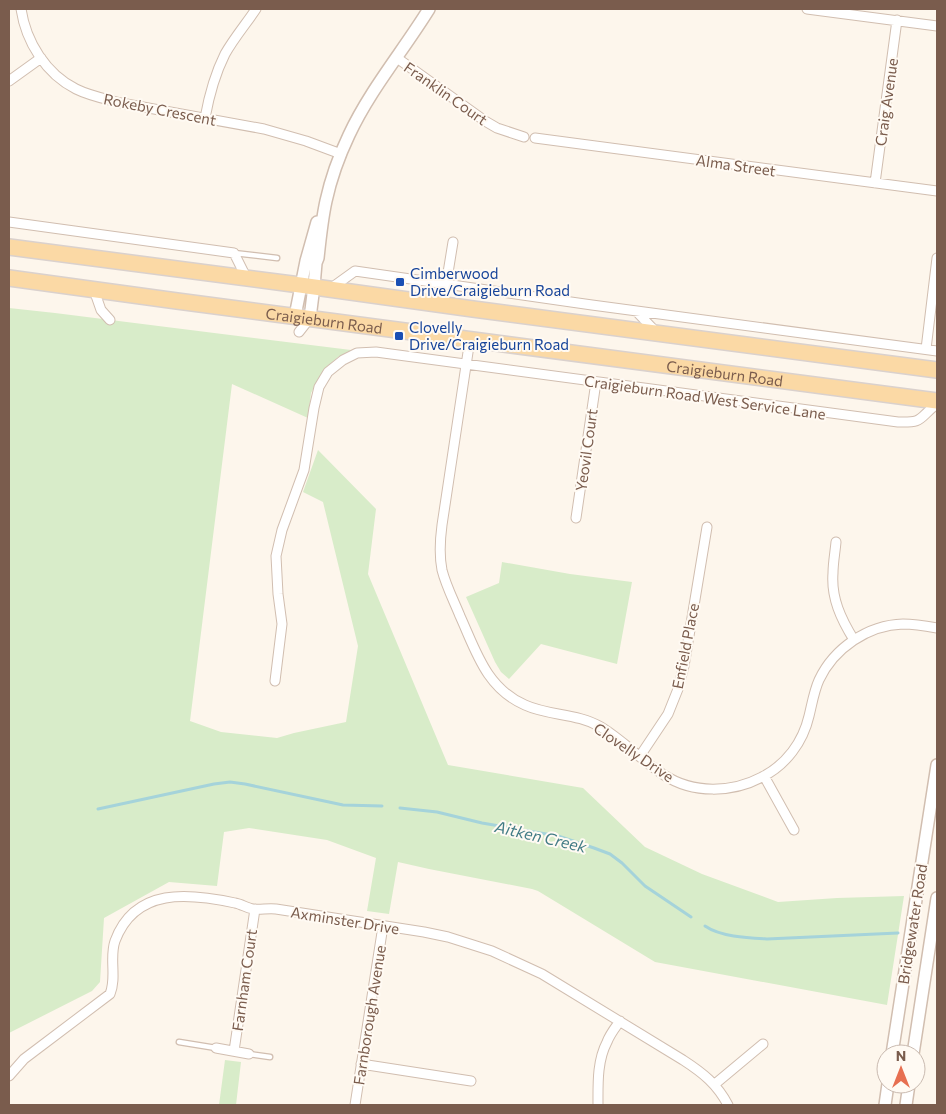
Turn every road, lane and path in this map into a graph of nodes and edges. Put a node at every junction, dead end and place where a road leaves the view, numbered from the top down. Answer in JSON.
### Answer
{"nodes":[{"id":1,"x":21,"y":9,"type":"edge"},
{"id":2,"x":255,"y":9,"type":"edge"},
{"id":3,"x":429,"y":9,"type":"edge"},
{"id":4,"x":807,"y":9,"type":"edge"},
{"id":5,"x":897,"y":20,"type":"junction"},
{"id":6,"x":937,"y":26,"type":"edge"},
{"id":7,"x":41,"y":58,"type":"junction"},
{"id":8,"x":397,"y":58,"type":"junction"},
{"id":9,"x":9,"y":81,"type":"edge"},
{"id":10,"x":205,"y":118,"type":"junction"},
{"id":11,"x":524,"y":137,"type":"dead end"},
{"id":12,"x":535,"y":138,"type":"dead end"},
{"id":13,"x":341,"y":154,"type":"junction"},
{"id":14,"x":875,"y":183,"type":"junction"},
{"id":15,"x":937,"y":191,"type":"edge"},
{"id":16,"x":9,"y":222,"type":"edge"},
{"id":17,"x":453,"y":242,"type":"dead end"},
{"id":18,"x":9,"y":246,"type":"edge"},
{"id":19,"x":234,"y":253,"type":"junction"},
{"id":20,"x":277,"y":258,"type":"dead end"},
{"id":21,"x":937,"y":258,"type":"edge"},
{"id":22,"x":9,"y":278,"type":"edge"},
{"id":23,"x":246,"y":278,"type":"junction"},
{"id":24,"x":446,"y":285,"type":"junction"},
{"id":25,"x":307,"y":286,"type":"junction"},
{"id":26,"x":330,"y":289,"type":"junction"},
{"id":27,"x":94,"y":290,"type":"junction"},
{"id":28,"x":636,"y":311,"type":"junction"},
{"id":29,"x":303,"y":317,"type":"junction"},
{"id":30,"x":110,"y":320,"type":"dead end"},
{"id":31,"x":658,"y":333,"type":"junction"},
{"id":32,"x":470,"y":339,"type":"junction"},
{"id":33,"x":926,"y":349,"type":"junction"},
{"id":34,"x":937,"y":351,"type":"edge"},
{"id":35,"x":466,"y":364,"type":"junction"},
{"id":36,"x":937,"y":370,"type":"edge"},
{"id":37,"x":596,"y":382,"type":"junction"},
{"id":38,"x":937,"y":403,"type":"edge"},
{"id":39,"x":576,"y":518,"type":"dead end"},
{"id":40,"x":706,"y":528,"type":"dead end"},
{"id":41,"x":836,"y":542,"type":"dead end"},
{"id":42,"x":937,"y":628,"type":"edge"},
{"id":43,"x":854,"y":640,"type":"junction"},
{"id":44,"x":275,"y":681,"type":"dead end"},
{"id":45,"x":640,"y":756,"type":"junction"},
{"id":46,"x":937,"y":765,"type":"edge"},
{"id":47,"x":764,"y":776,"type":"junction"},
{"id":48,"x":794,"y":830,"type":"dead end"},
{"id":49,"x":937,"y":898,"type":"edge"},
{"id":50,"x":255,"y":909,"type":"junction"},
{"id":51,"x":933,"y":925,"type":"junction"},
{"id":52,"x":383,"y":926,"type":"junction"},
{"id":53,"x":910,"y":935,"type":"junction"},
{"id":54,"x":925,"y":978,"type":"junction"},
{"id":55,"x":898,"y":1017,"type":"junction"},
{"id":56,"x":620,"y":1021,"type":"junction"},
{"id":57,"x":179,"y":1042,"type":"dead end"},
{"id":58,"x":763,"y":1044,"type":"dead end"},
{"id":59,"x":894,"y":1044,"type":"edge"},
{"id":60,"x":915,"y":1044,"type":"edge"},
{"id":61,"x":216,"y":1048,"type":"joint"},
{"id":62,"x":234,"y":1051,"type":"junction"},
{"id":63,"x":249,"y":1054,"type":"joint"},
{"id":64,"x":270,"y":1057,"type":"dead end"},
{"id":65,"x":361,"y":1064,"type":"junction"},
{"id":66,"x":9,"y":1076,"type":"edge"},
{"id":67,"x":471,"y":1081,"type":"dead end"},
{"id":68,"x":715,"y":1084,"type":"junction"},
{"id":69,"x":355,"y":1105,"type":"edge"},
{"id":70,"x":598,"y":1105,"type":"edge"},
{"id":71,"x":728,"y":1105,"type":"edge"}],
"edges":[{"from":1,"to":7,"type":"street","name":"Rokeby Crescent"},
{"from":2,"to":10,"type":"street"},
{"from":3,"to":8,"type":"street"},
{"from":4,"to":5,"type":"street"},
{"from":5,"to":6,"type":"street"},
{"from":5,"to":14,"type":"street","name":"Craig Avenue"},
{"from":7,"to":9,"type":"street"},
{"from":7,"to":10,"type":"street","name":"Rokeby Crescent"},
{"from":8,"to":11,"type":"street","name":"Franklin Court"},
{"from":8,"to":13,"type":"street"},
{"from":10,"to":13,"type":"street","name":"Rokeby Crescent"},
{"from":12,"to":14,"type":"street","name":"Alma Street"},
{"from":13,"to":25,"type":"street"},
{"from":14,"to":15,"type":"street","name":"Alma Street"},
{"from":16,"to":19,"type":"street"},
{"from":17,"to":24,"type":"street"},
{"from":18,"to":23,"type":"main road","name":"Craigieburn Road"},
{"from":19,"to":20,"type":"lane"},
{"from":19,"to":23,"type":"street"},
{"from":21,"to":33,"type":"street"},
{"from":22,"to":27,"type":"main road","name":"Craigieburn Road"},
{"from":23,"to":25,"type":"main road","name":"Craigieburn Road"},
{"from":24,"to":26,"type":"street"},
{"from":24,"to":28,"type":"street"},
{"from":25,"to":26,"type":"main road","name":"Craigieburn Road"},
{"from":25,"to":29,"type":"street"},
{"from":26,"to":31,"type":"main road","name":"Craigieburn Road"},
{"from":27,"to":29,"type":"main road","name":"Craigieburn Road"},
{"from":27,"to":30,"type":"street"},
{"from":28,"to":31,"type":"street"},
{"from":28,"to":33,"type":"street"},
{"from":29,"to":32,"type":"main road","name":"Craigieburn Road"},
{"from":31,"to":36,"type":"main road","name":"Craigieburn Road"},
{"from":32,"to":35,"type":"street","name":"Clovelly Drive"},
{"from":32,"to":38,"type":"main road","name":"Craigieburn Road"},
{"from":33,"to":34,"type":"street"},
{"from":35,"to":37,"type":"street","name":"Craigieburn Road West Service Lane"},
{"from":35,"to":44,"type":"street","name":"Craigieburn Road West Service Lane"},
{"from":35,"to":45,"type":"street","name":"Clovelly Drive"},
{"from":37,"to":38,"type":"street","name":"Craigieburn Road West Service Lane"},
{"from":37,"to":39,"type":"street","name":"Yeovil Court"},
{"from":40,"to":45,"type":"street","name":"Enfield Place"},
{"from":41,"to":43,"type":"street"},
{"from":42,"to":43,"type":"street","name":"Clovelly Drive"},
{"from":43,"to":47,"type":"street","name":"Clovelly Drive"},
{"from":45,"to":47,"type":"street","name":"Clovelly Drive"},
{"from":46,"to":53,"type":"street","name":"Bridgewater Road"},
{"from":47,"to":48,"type":"street"},
{"from":49,"to":51,"type":"street","name":"Bridgewater Road"},
{"from":50,"to":52,"type":"street","name":"Axminster Drive"},
{"from":50,"to":62,"type":"street","name":"Farnham Court"},
{"from":50,"to":66,"type":"street","name":"Axminster Drive"},
{"from":51,"to":53,"type":"street"},
{"from":51,"to":54,"type":"street","name":"Bridgewater Road"},
{"from":52,"to":56,"type":"street","name":"Axminster Drive"},
{"from":52,"to":65,"type":"street","name":"Farnborough Avenue"},
{"from":53,"to":55,"type":"street","name":"Bridgewater Road"},
{"from":54,"to":55,"type":"street"},
{"from":54,"to":60,"type":"street","name":"Bridgewater Road"},
{"from":55,"to":59,"type":"street","name":"Bridgewater Road"},
{"from":56,"to":68,"type":"street","name":"Axminster Drive"},
{"from":56,"to":70,"type":"street"},
{"from":57,"to":61,"type":"lane"},
{"from":58,"to":68,"type":"street"},
{"from":61,"to":62,"type":"street"},
{"from":62,"to":63,"type":"street"},
{"from":63,"to":64,"type":"lane"},
{"from":65,"to":67,"type":"street"},
{"from":65,"to":69,"type":"street","name":"Farnborough Avenue"},
{"from":68,"to":71,"type":"street","name":"Axminster Drive"}]}
